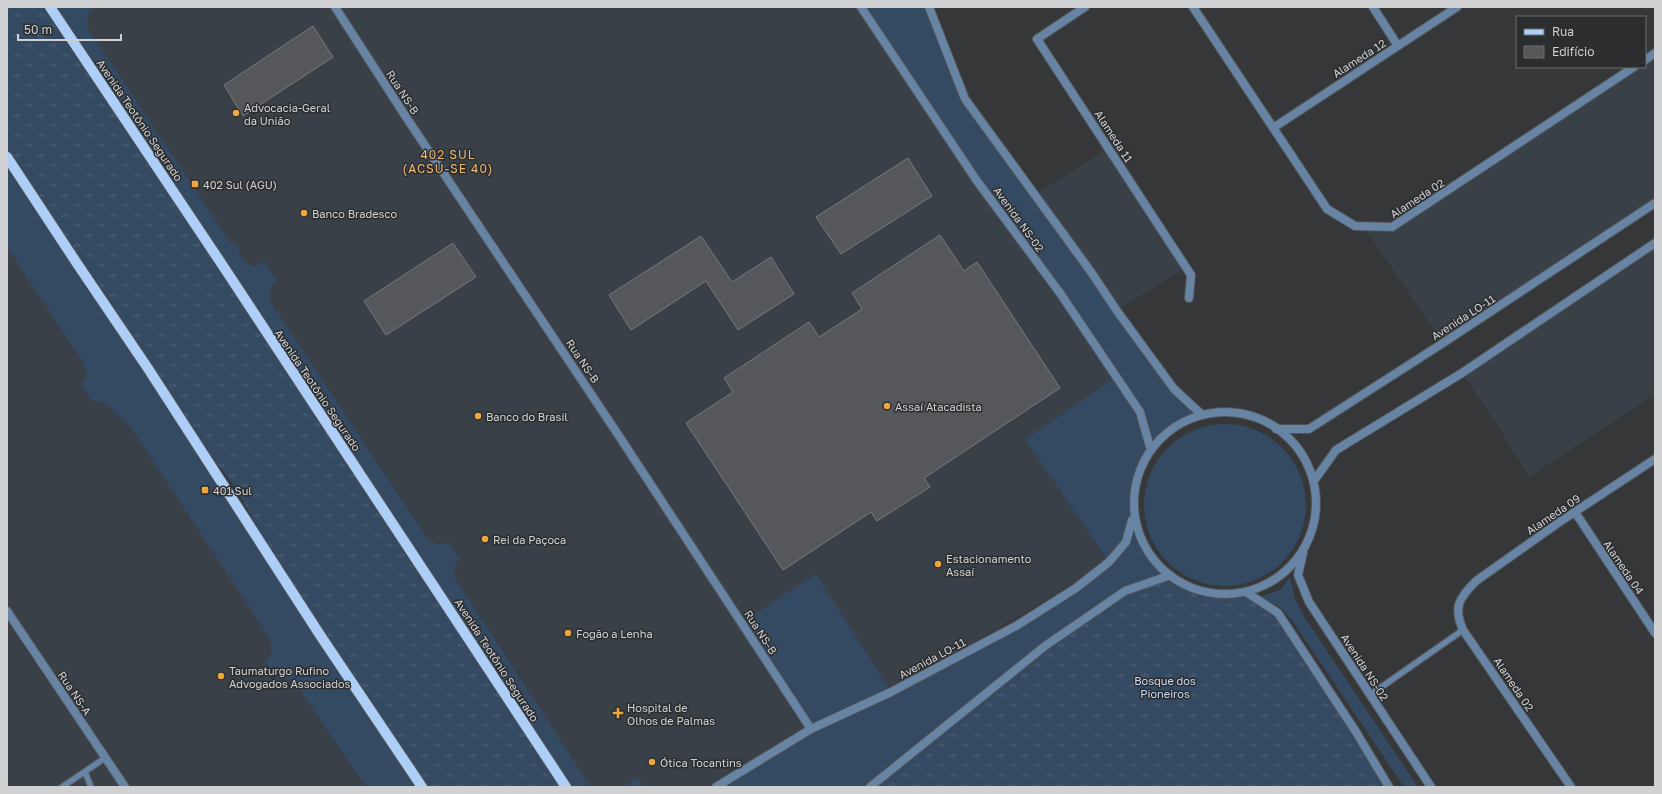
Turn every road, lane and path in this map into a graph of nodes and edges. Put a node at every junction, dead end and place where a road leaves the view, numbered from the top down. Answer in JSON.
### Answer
{"nodes":[{"id":1,"x":50,"y":7,"type":"edge"},
{"id":2,"x":335,"y":7,"type":"edge"},
{"id":3,"x":861,"y":7,"type":"edge"},
{"id":4,"x":930,"y":7,"type":"edge"},
{"id":5,"x":1085,"y":7,"type":"edge"},
{"id":6,"x":1193,"y":7,"type":"edge"},
{"id":7,"x":1373,"y":7,"type":"edge"},
{"id":8,"x":1457,"y":7,"type":"edge"},
{"id":9,"x":1398,"y":46,"type":"junction"},
{"id":10,"x":1655,"y":53,"type":"edge"},
{"id":11,"x":1646,"y":59,"type":"edge"},
{"id":12,"x":1632,"y":68,"type":"edge"},
{"id":13,"x":1273,"y":128,"type":"junction"},
{"id":14,"x":7,"y":157,"type":"edge"},
{"id":15,"x":1655,"y":203,"type":"edge"},
{"id":16,"x":1655,"y":243,"type":"edge"},
{"id":17,"x":1190,"y":298,"type":"dead end"},
{"id":18,"x":1201,"y":414,"type":"junction"},
{"id":19,"x":1276,"y":428,"type":"junction"},
{"id":20,"x":1150,"y":447,"type":"junction"},
{"id":21,"x":1655,"y":459,"type":"edge"},
{"id":22,"x":1316,"y":478,"type":"junction"},
{"id":23,"x":1575,"y":512,"type":"junction"},
{"id":24,"x":1132,"y":520,"type":"junction"},
{"id":25,"x":1303,"y":553,"type":"junction"},
{"id":26,"x":1168,"y":576,"type":"junction"},
{"id":27,"x":1467,"y":590,"type":"joint"},
{"id":28,"x":1249,"y":594,"type":"junction"},
{"id":29,"x":7,"y":612,"type":"edge"},
{"id":30,"x":1463,"y":630,"type":"junction"},
{"id":31,"x":1655,"y":633,"type":"edge"},
{"id":32,"x":1370,"y":695,"type":"junction"},
{"id":33,"x":811,"y":729,"type":"junction"},
{"id":34,"x":105,"y":758,"type":"junction"},
{"id":35,"x":85,"y":772,"type":"junction"},
{"id":36,"x":62,"y":787,"type":"edge"},
{"id":37,"x":91,"y":787,"type":"edge"},
{"id":38,"x":124,"y":787,"type":"edge"},
{"id":39,"x":422,"y":787,"type":"edge"},
{"id":40,"x":566,"y":787,"type":"edge"},
{"id":41,"x":716,"y":787,"type":"edge"},
{"id":42,"x":870,"y":787,"type":"edge"},
{"id":43,"x":1389,"y":787,"type":"edge"},
{"id":44,"x":1431,"y":787,"type":"edge"},
{"id":45,"x":1571,"y":787,"type":"edge"}],
"edges":[{"from":1,"to":40,"type":"main road","name":"Avenida Teotônio Segurado"},
{"from":2,"to":33,"type":"street","name":"Rua NS-B"},
{"from":3,"to":20,"type":"street","name":"Avenida NS-02"},
{"from":4,"to":18,"type":"street"},
{"from":5,"to":17,"type":"street","name":"Alameda 11"},
{"from":6,"to":13,"type":"street","name":"Alameda 02"},
{"from":7,"to":9,"type":"street"},
{"from":8,"to":9,"type":"street","name":"Alameda 12"},
{"from":9,"to":13,"type":"street","name":"Alameda 12"},
{"from":10,"to":11,"type":"street"},
{"from":12,"to":13,"type":"street","name":"Alameda 02"},
{"from":14,"to":39,"type":"main road"},
{"from":15,"to":19,"type":"street","name":"Avenida LO-11"},
{"from":16,"to":22,"type":"street"},
{"from":18,"to":19,"type":"street"},
{"from":18,"to":20,"type":"street"},
{"from":19,"to":22,"type":"street"},
{"from":20,"to":24,"type":"street","name":"Avenida LO-11"},
{"from":21,"to":23,"type":"street","name":"Alameda 09"},
{"from":22,"to":25,"type":"street","name":"Avenida NS-02"},
{"from":23,"to":27,"type":"street","name":"Alameda 09"},
{"from":23,"to":31,"type":"street","name":"Alameda 04"},
{"from":24,"to":26,"type":"street"},
{"from":24,"to":33,"type":"street","name":"Avenida LO-11"},
{"from":25,"to":28,"type":"street"},
{"from":25,"to":32,"type":"street","name":"Avenida NS-02"},
{"from":26,"to":28,"type":"street"},
{"from":26,"to":42,"type":"street"},
{"from":27,"to":30,"type":"street","name":"Alameda 02"},
{"from":28,"to":43,"type":"street"},
{"from":29,"to":34,"type":"street","name":"Rua NS-A"},
{"from":30,"to":32,"type":"lane"},
{"from":30,"to":45,"type":"street","name":"Alameda 02"},
{"from":32,"to":44,"type":"street","name":"Avenida NS-02"},
{"from":33,"to":41,"type":"street","name":"Avenida LO-11"},
{"from":34,"to":35,"type":"lane"},
{"from":34,"to":38,"type":"street","name":"Rua NS-A"},
{"from":35,"to":36,"type":"lane"},
{"from":35,"to":37,"type":"lane"}]}
